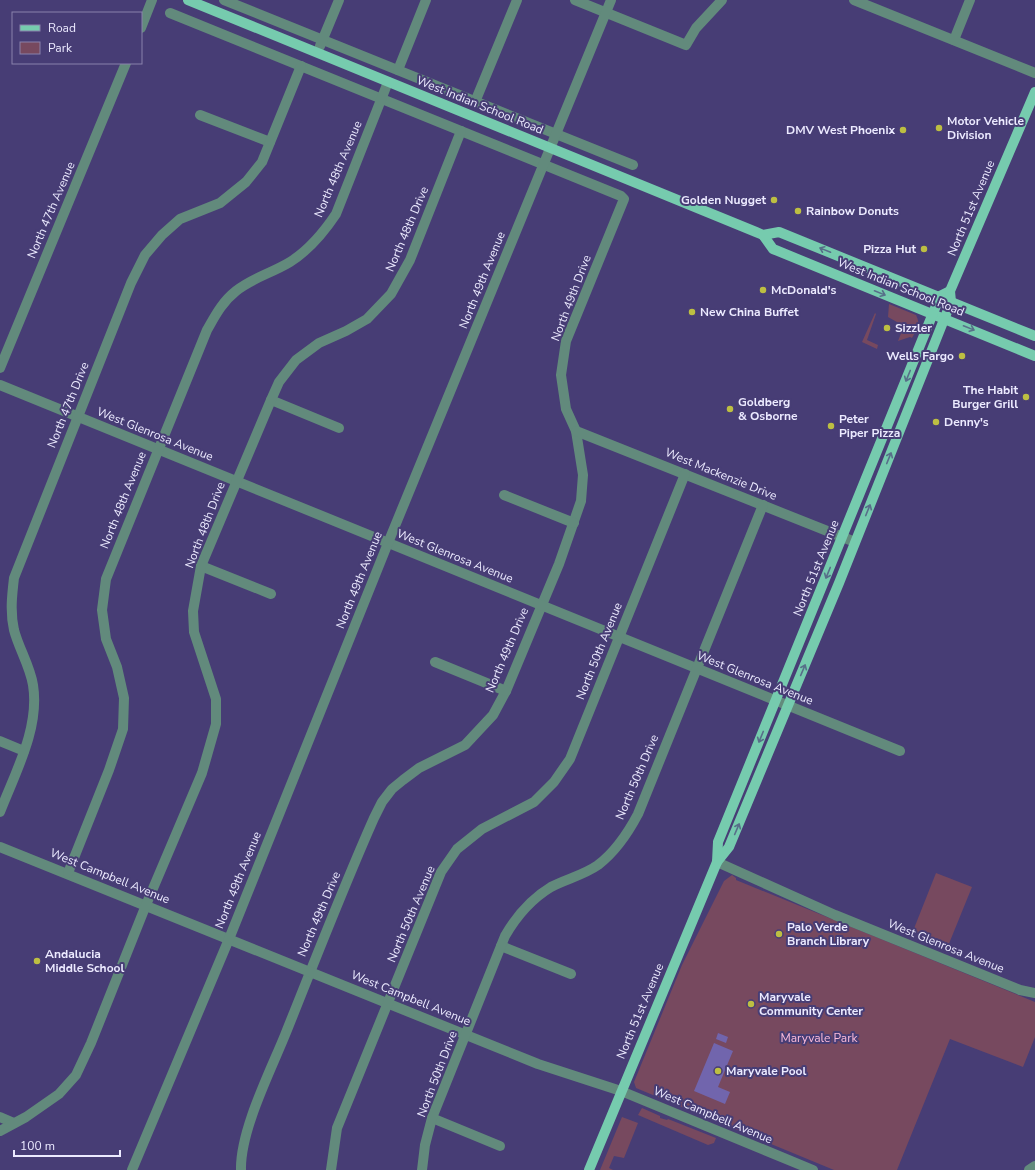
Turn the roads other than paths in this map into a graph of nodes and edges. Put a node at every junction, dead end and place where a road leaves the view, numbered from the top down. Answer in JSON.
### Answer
{"nodes":[{"id":1,"x":152,"y":0,"type":"edge"},
{"id":2,"x":188,"y":0,"type":"edge"},
{"id":3,"x":224,"y":0,"type":"edge"},
{"id":4,"x":339,"y":0,"type":"edge"},
{"id":5,"x":426,"y":0,"type":"edge"},
{"id":6,"x":517,"y":0,"type":"edge"},
{"id":7,"x":575,"y":0,"type":"edge"},
{"id":8,"x":611,"y":0,"type":"edge"},
{"id":9,"x":722,"y":0,"type":"edge"},
{"id":10,"x":854,"y":0,"type":"edge"},
{"id":11,"x":970,"y":0,"type":"edge"},
{"id":12,"x":245,"y":4,"type":"edge"},
{"id":13,"x":875,"y":4,"type":"edge"},
{"id":14,"x":606,"y":12,"type":"junction"},
{"id":15,"x":170,"y":13,"type":"dead end"},
{"id":16,"x":142,"y":25,"type":"edge"},
{"id":17,"x":322,"y":40,"type":"junction"},
{"id":18,"x":954,"y":40,"type":"junction"},
{"id":19,"x":317,"y":53,"type":"junction"},
{"id":20,"x":126,"y":64,"type":"edge"},
{"id":21,"x":301,"y":66,"type":"junction"},
{"id":22,"x":398,"y":70,"type":"junction"},
{"id":23,"x":1035,"y":73,"type":"edge"},
{"id":24,"x":388,"y":82,"type":"junction"},
{"id":25,"x":1035,"y":92,"type":"edge"},
{"id":26,"x":381,"y":99,"type":"junction"},
{"id":27,"x":475,"y":102,"type":"junction"},
{"id":28,"x":200,"y":115,"type":"dead end"},
{"id":29,"x":461,"y":131,"type":"junction"},
{"id":30,"x":556,"y":134,"type":"junction"},
{"id":31,"x":270,"y":142,"type":"junction"},
{"id":32,"x":550,"y":147,"type":"junction"},
{"id":33,"x":543,"y":164,"type":"junction"},
{"id":34,"x":633,"y":166,"type":"dead end"},
{"id":35,"x":763,"y":235,"type":"junction"},
{"id":36,"x":950,"y":291,"type":"junction"},
{"id":37,"x":940,"y":296,"type":"junction"},
{"id":38,"x":952,"y":302,"type":"junction"},
{"id":39,"x":933,"y":314,"type":"junction"},
{"id":40,"x":945,"y":318,"type":"junction"},
{"id":41,"x":1035,"y":336,"type":"edge"},
{"id":42,"x":1035,"y":356,"type":"edge"},
{"id":43,"x":0,"y":368,"type":"edge"},
{"id":44,"x":0,"y":385,"type":"edge"},
{"id":45,"x":270,"y":400,"type":"junction"},
{"id":46,"x":78,"y":416,"type":"junction"},
{"id":47,"x":339,"y":428,"type":"dead end"},
{"id":48,"x":576,"y":431,"type":"junction"},
{"id":49,"x":157,"y":449,"type":"junction"},
{"id":50,"x":685,"y":474,"type":"junction"},
{"id":51,"x":236,"y":481,"type":"junction"},
{"id":52,"x":504,"y":495,"type":"dead end"},
{"id":53,"x":763,"y":505,"type":"junction"},
{"id":54,"x":574,"y":524,"type":"junction"},
{"id":55,"x":842,"y":537,"type":"junction"},
{"id":56,"x":388,"y":542,"type":"junction"},
{"id":57,"x":855,"y":542,"type":"junction"},
{"id":58,"x":201,"y":566,"type":"junction"},
{"id":59,"x":271,"y":594,"type":"dead end"},
{"id":60,"x":541,"y":605,"type":"junction"},
{"id":61,"x":618,"y":636,"type":"junction"},
{"id":62,"x":434,"y":662,"type":"dead end"},
{"id":63,"x":696,"y":668,"type":"junction"},
{"id":64,"x":506,"y":691,"type":"junction"},
{"id":65,"x":776,"y":701,"type":"junction"},
{"id":66,"x":788,"y":706,"type":"junction"},
{"id":67,"x":0,"y":742,"type":"edge"},
{"id":68,"x":24,"y":750,"type":"junction"},
{"id":69,"x":900,"y":751,"type":"dead end"},
{"id":70,"x":0,"y":812,"type":"edge"},
{"id":71,"x":0,"y":847,"type":"edge"},
{"id":72,"x":716,"y":862,"type":"junction"},
{"id":73,"x":68,"y":873,"type":"junction"},
{"id":74,"x":146,"y":905,"type":"junction"},
{"id":75,"x":229,"y":938,"type":"junction"},
{"id":76,"x":501,"y":946,"type":"junction"},
{"id":77,"x":309,"y":972,"type":"junction"},
{"id":78,"x":570,"y":974,"type":"dead end"},
{"id":79,"x":1035,"y":993,"type":"edge"},
{"id":80,"x":388,"y":1003,"type":"junction"},
{"id":81,"x":466,"y":1035,"type":"junction"},
{"id":82,"x":621,"y":1091,"type":"junction"},
{"id":83,"x":0,"y":1117,"type":"edge"},
{"id":84,"x":432,"y":1118,"type":"junction"},
{"id":85,"x":14,"y":1123,"type":"junction"},
{"id":86,"x":0,"y":1131,"type":"edge"},
{"id":87,"x":500,"y":1146,"type":"dead end"},
{"id":88,"x":1035,"y":1166,"type":"edge"},
{"id":89,"x":132,"y":1170,"type":"edge"},
{"id":90,"x":241,"y":1170,"type":"edge"},
{"id":91,"x":331,"y":1170,"type":"edge"},
{"id":92,"x":422,"y":1170,"type":"edge"},
{"id":93,"x":589,"y":1170,"type":"edge"},
{"id":94,"x":813,"y":1170,"type":"edge"},
{"id":95,"x":1030,"y":1170,"type":"edge"}],
"edges":[{"from":1,"to":16,"type":"street"},
{"from":2,"to":19,"type":"main road","name":"West Indian School Road"},
{"from":3,"to":12,"type":"street","name":"West Indian School Road"},
{"from":4,"to":17,"type":"street"},
{"from":5,"to":22,"type":"street"},
{"from":6,"to":27,"type":"street"},
{"from":7,"to":14,"type":"street"},
{"from":8,"to":14,"type":"street","name":"North 49th Avenue"},
{"from":9,"to":14,"type":"street"},
{"from":10,"to":13,"type":"street"},
{"from":11,"to":18,"type":"street"},
{"from":12,"to":17,"type":"street","name":"West Indian School Road"},
{"from":13,"to":18,"type":"street"},
{"from":14,"to":30,"type":"street","name":"North 49th Avenue"},
{"from":15,"to":21,"type":"street"},
{"from":17,"to":19,"type":"street"},
{"from":17,"to":22,"type":"street","name":"West Indian School Road"},
{"from":18,"to":23,"type":"street"},
{"from":19,"to":24,"type":"main road","name":"West Indian School Road"},
{"from":20,"to":43,"type":"street","name":"North 47th Avenue"},
{"from":21,"to":26,"type":"street"},
{"from":21,"to":31,"type":"street","name":"North 47th Drive"},
{"from":22,"to":27,"type":"street","name":"West Indian School Road"},
{"from":24,"to":26,"type":"street","name":"North 48th Avenue"},
{"from":24,"to":32,"type":"main road","name":"West Indian School Road"},
{"from":25,"to":36,"type":"main road","name":"North 51st Avenue"},
{"from":26,"to":29,"type":"street"},
{"from":26,"to":49,"type":"street","name":"North 48th Avenue"},
{"from":27,"to":30,"type":"street","name":"West Indian School Road"},
{"from":28,"to":31,"type":"street"},
{"from":29,"to":33,"type":"street"},
{"from":29,"to":45,"type":"street","name":"North 48th Drive"},
{"from":30,"to":32,"type":"street","name":"North 49th Avenue"},
{"from":30,"to":34,"type":"street","name":"West Indian School Road"},
{"from":31,"to":46,"type":"street","name":"North 47th Drive"},
{"from":32,"to":33,"type":"street","name":"North 49th Avenue"},
{"from":32,"to":35,"type":"main road","name":"West Indian School Road"},
{"from":33,"to":48,"type":"street","name":"North 49th Drive"},
{"from":33,"to":56,"type":"street","name":"North 49th Avenue"},
{"from":37,"to":35,"type":"main road","name":"West Indian School Road","one_way":true},
{"from":35,"to":39,"type":"main road","name":"West Indian School Road","one_way":true},
{"from":36,"to":37,"type":"main road"},
{"from":36,"to":38,"type":"main road"},
{"from":37,"to":38,"type":"main road","name":"West Indian School Road"},
{"from":37,"to":39,"type":"main road","name":"North 51st Avenue"},
{"from":38,"to":40,"type":"main road","name":"North 51st Avenue"},
{"from":38,"to":41,"type":"main road","name":"West Indian School Road"},
{"from":39,"to":40,"type":"main road","name":"West Indian School Road"},
{"from":39,"to":55,"type":"main road","name":"North 51st Avenue","one_way":true},
{"from":40,"to":42,"type":"main road","name":"West Indian School Road","one_way":true},
{"from":57,"to":40,"type":"main road","name":"North 51st Avenue","one_way":true},
{"from":44,"to":46,"type":"street","name":"West Glenrosa Avenue"},
{"from":45,"to":47,"type":"street"},
{"from":45,"to":51,"type":"street","name":"North 48th Drive"},
{"from":46,"to":49,"type":"street","name":"West Glenrosa Avenue"},
{"from":46,"to":68,"type":"street","name":"North 47th Drive"},
{"from":48,"to":50,"type":"street","name":"West Mackenzie Drive"},
{"from":48,"to":54,"type":"street","name":"North 49th Drive"},
{"from":49,"to":51,"type":"street","name":"West Glenrosa Avenue"},
{"from":49,"to":73,"type":"street","name":"North 48th Avenue"},
{"from":50,"to":53,"type":"street","name":"West Mackenzie Drive"},
{"from":50,"to":61,"type":"street","name":"North 50th Avenue"},
{"from":51,"to":56,"type":"street","name":"West Glenrosa Avenue"},
{"from":51,"to":58,"type":"street","name":"North 48th Drive"},
{"from":52,"to":54,"type":"street"},
{"from":53,"to":55,"type":"street","name":"West Mackenzie Drive"},
{"from":53,"to":63,"type":"street","name":"North 50th Drive"},
{"from":54,"to":60,"type":"street","name":"North 49th Drive"},
{"from":55,"to":57,"type":"street","name":"West Mackenzie Drive"},
{"from":55,"to":65,"type":"main road","name":"North 51st Avenue","one_way":true},
{"from":56,"to":60,"type":"street","name":"West Glenrosa Avenue"},
{"from":56,"to":75,"type":"street","name":"North 49th Avenue"},
{"from":66,"to":57,"type":"main road","name":"North 51st Avenue","one_way":true},
{"from":58,"to":59,"type":"street"},
{"from":58,"to":74,"type":"street","name":"North 48th Drive"},
{"from":60,"to":61,"type":"street","name":"West Glenrosa Avenue"},
{"from":60,"to":64,"type":"street","name":"North 49th Drive"},
{"from":61,"to":63,"type":"street","name":"West Glenrosa Avenue"},
{"from":61,"to":80,"type":"street","name":"North 50th Avenue"},
{"from":62,"to":64,"type":"street"},
{"from":63,"to":65,"type":"street","name":"West Glenrosa Avenue"},
{"from":63,"to":76,"type":"street","name":"North 50th Drive"},
{"from":64,"to":77,"type":"street","name":"North 49th Drive"},
{"from":65,"to":66,"type":"street","name":"West Glenrosa Avenue"},
{"from":65,"to":72,"type":"main road","name":"North 51st Avenue","one_way":true},
{"from":66,"to":69,"type":"street","name":"West Glenrosa Avenue"},
{"from":72,"to":66,"type":"main road","name":"North 51st Avenue","one_way":true},
{"from":67,"to":68,"type":"street"},
{"from":68,"to":70,"type":"street","name":"North 47th Drive"},
{"from":71,"to":73,"type":"street","name":"West Campbell Avenue"},
{"from":72,"to":79,"type":"street","name":"West Glenrosa Avenue"},
{"from":72,"to":82,"type":"main road","name":"North 51st Avenue"},
{"from":73,"to":74,"type":"street","name":"West Campbell Avenue"},
{"from":74,"to":75,"type":"street","name":"West Campbell Avenue"},
{"from":74,"to":85,"type":"street","name":"North 48th Drive"},
{"from":75,"to":77,"type":"street","name":"West Campbell Avenue"},
{"from":75,"to":89,"type":"street","name":"North 49th Avenue"},
{"from":76,"to":78,"type":"street"},
{"from":76,"to":81,"type":"street","name":"North 50th Drive"},
{"from":77,"to":80,"type":"street","name":"West Campbell Avenue"},
{"from":77,"to":90,"type":"street","name":"North 49th Drive"},
{"from":80,"to":81,"type":"street","name":"West Campbell Avenue"},
{"from":80,"to":91,"type":"street","name":"North 50th Avenue"},
{"from":81,"to":82,"type":"street","name":"West Campbell Avenue"},
{"from":81,"to":84,"type":"street","name":"North 50th Drive"},
{"from":82,"to":93,"type":"main road","name":"North 51st Avenue"},
{"from":82,"to":94,"type":"street","name":"West Campbell Avenue"},
{"from":83,"to":85,"type":"street"},
{"from":84,"to":87,"type":"street"},
{"from":84,"to":92,"type":"street","name":"North 50th Drive"},
{"from":85,"to":86,"type":"street","name":"North 48th Drive"},
{"from":88,"to":95,"type":"street"}]}
